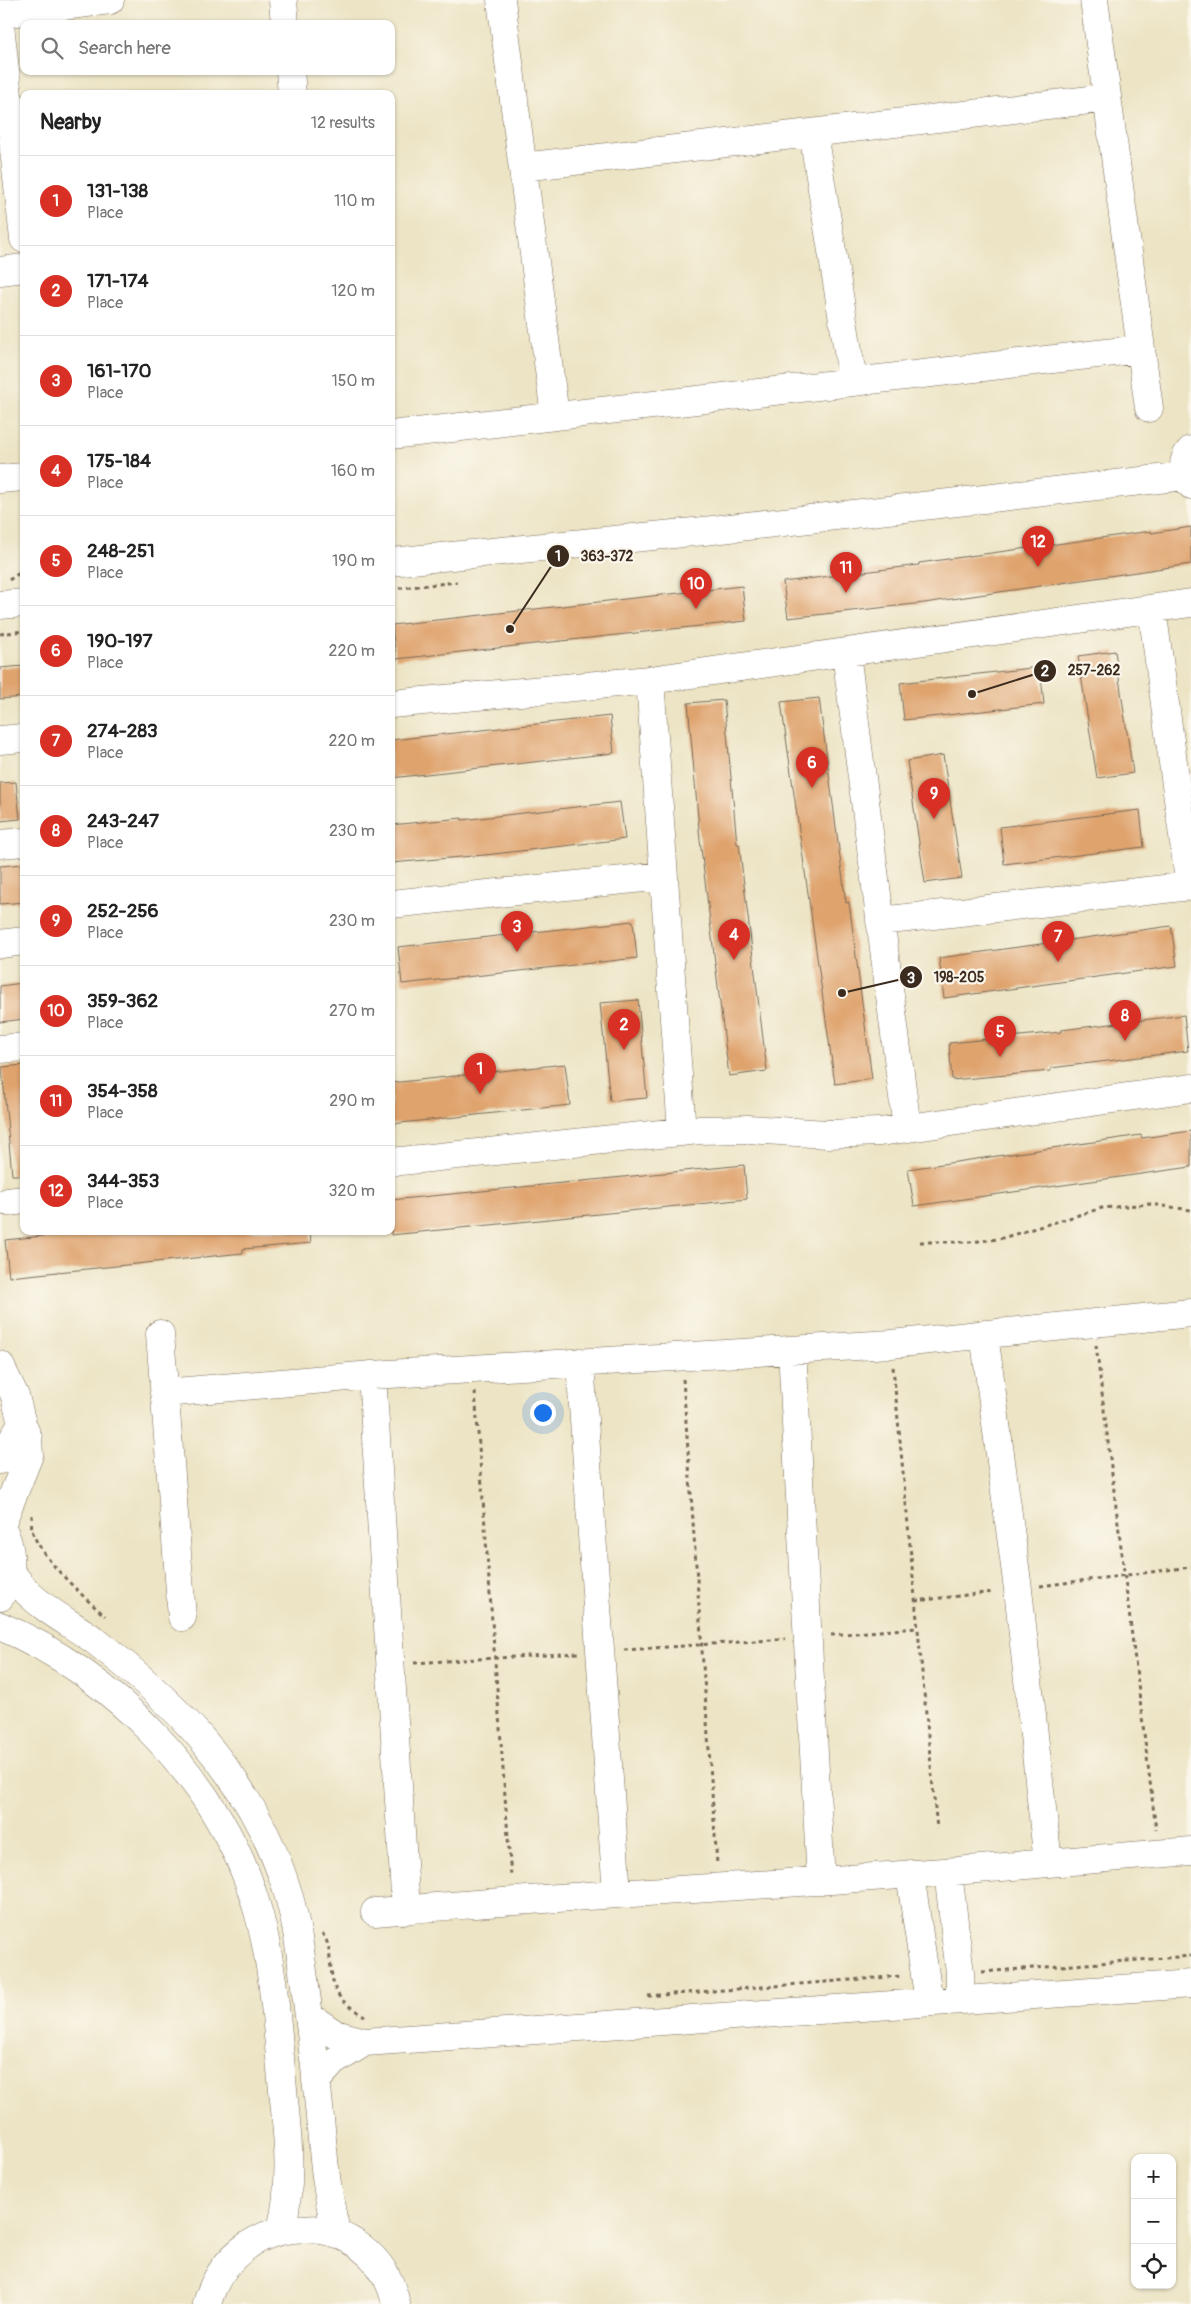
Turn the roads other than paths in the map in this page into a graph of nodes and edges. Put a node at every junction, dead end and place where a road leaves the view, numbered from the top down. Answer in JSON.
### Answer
{"nodes":[{"id":1,"x":110,"y":0,"type":"edge"},
{"id":2,"x":283,"y":0,"type":"edge"},
{"id":3,"x":501,"y":0,"type":"edge"},
{"id":4,"x":1094,"y":0,"type":"edge"},
{"id":5,"x":0,"y":14,"type":"edge"},
{"id":6,"x":285,"y":20,"type":"edge"},
{"id":7,"x":0,"y":25,"type":"edge"},
{"id":8,"x":290,"y":75,"type":"edge"},
{"id":9,"x":292,"y":90,"type":"edge"},
{"id":10,"x":1107,"y":98,"type":"junction"},
{"id":11,"x":813,"y":133,"type":"junction"},
{"id":12,"x":523,"y":167,"type":"junction"},
{"id":13,"x":20,"y":203,"type":"edge"},
{"id":14,"x":20,"y":268,"type":"edge"},
{"id":15,"x":0,"y":270,"type":"edge"},
{"id":16,"x":1141,"y":349,"type":"junction"},
{"id":17,"x":853,"y":382,"type":"junction"},
{"id":18,"x":1149,"y":408,"type":"dead end"},
{"id":19,"x":555,"y":416,"type":"junction"},
{"id":20,"x":395,"y":435,"type":"edge"},
{"id":21,"x":1191,"y":450,"type":"edge"},
{"id":22,"x":20,"y":477,"type":"edge"},
{"id":23,"x":0,"y":479,"type":"edge"},
{"id":24,"x":1188,"y":481,"type":"edge"},
{"id":25,"x":395,"y":562,"type":"edge"},
{"id":26,"x":20,"y":603,"type":"edge"},
{"id":27,"x":1191,"y":603,"type":"edge"},
{"id":28,"x":0,"y":605,"type":"edge"},
{"id":29,"x":1152,"y":609,"type":"junction"},
{"id":30,"x":846,"y":654,"type":"junction"},
{"id":31,"x":650,"y":680,"type":"junction"},
{"id":32,"x":395,"y":704,"type":"edge"},
{"id":33,"x":20,"y":738,"type":"edge"},
{"id":34,"x":0,"y":740,"type":"edge"},
{"id":35,"x":20,"y":842,"type":"edge"},
{"id":36,"x":0,"y":844,"type":"edge"},
{"id":37,"x":663,"y":876,"type":"junction"},
{"id":38,"x":1190,"y":886,"type":"edge"},
{"id":39,"x":395,"y":904,"type":"edge"},
{"id":40,"x":880,"y":921,"type":"junction"},
{"id":41,"x":20,"y":942,"type":"edge"},
{"id":42,"x":0,"y":944,"type":"edge"},
{"id":43,"x":20,"y":1047,"type":"edge"},
{"id":44,"x":0,"y":1049,"type":"edge"},
{"id":45,"x":1191,"y":1088,"type":"edge"},
{"id":46,"x":907,"y":1128,"type":"junction"},
{"id":47,"x":682,"y":1132,"type":"junction"},
{"id":48,"x":395,"y":1162,"type":"edge"},
{"id":49,"x":1191,"y":1312,"type":"edge"},
{"id":50,"x":160,"y":1334,"type":"dead end"},
{"id":51,"x":984,"y":1334,"type":"junction"},
{"id":52,"x":792,"y":1350,"type":"junction"},
{"id":53,"x":580,"y":1362,"type":"junction"},
{"id":54,"x":0,"y":1365,"type":"edge"},
{"id":55,"x":372,"y":1375,"type":"junction"},
{"id":56,"x":164,"y":1393,"type":"junction"},
{"id":57,"x":22,"y":1424,"type":"junction"},
{"id":58,"x":0,"y":1460,"type":"edge"},
{"id":59,"x":0,"y":1525,"type":"edge"},
{"id":60,"x":10,"y":1571,"type":"junction"},
{"id":61,"x":0,"y":1596,"type":"edge"},
{"id":62,"x":182,"y":1617,"type":"dead end"},
{"id":63,"x":0,"y":1626,"type":"edge"},
{"id":64,"x":1191,"y":1851,"type":"edge"},
{"id":65,"x":1048,"y":1863,"type":"junction"},
{"id":66,"x":948,"y":1872,"type":"junction"},
{"id":67,"x":910,"y":1874,"type":"junction"},
{"id":68,"x":821,"y":1881,"type":"junction"},
{"id":69,"x":617,"y":1894,"type":"junction"},
{"id":70,"x":406,"y":1910,"type":"junction"},
{"id":71,"x":375,"y":1912,"type":"dead end"},
{"id":72,"x":1191,"y":1984,"type":"edge"},
{"id":73,"x":960,"y":1986,"type":"junction"},
{"id":74,"x":930,"y":2002,"type":"junction"},
{"id":75,"x":309,"y":2016,"type":"junction"},
{"id":76,"x":365,"y":2042,"type":"junction"},
{"id":77,"x":316,"y":2081,"type":"junction"},
{"id":78,"x":281,"y":2230,"type":"junction"},
{"id":79,"x":337,"y":2235,"type":"junction"},
{"id":80,"x":207,"y":2304,"type":"edge"},
{"id":81,"x":396,"y":2304,"type":"edge"}],
"edges":[{"from":1,"to":5,"type":"street"},
{"from":2,"to":6,"type":"street"},
{"from":3,"to":12,"type":"street"},
{"from":4,"to":10,"type":"street"},
{"from":7,"to":13,"type":"street"},
{"from":8,"to":9,"type":"street"},
{"from":10,"to":11,"type":"street"},
{"from":10,"to":16,"type":"street"},
{"from":11,"to":12,"type":"street"},
{"from":11,"to":17,"type":"street"},
{"from":12,"to":19,"type":"street"},
{"from":14,"to":15,"type":"street"},
{"from":16,"to":17,"type":"street"},
{"from":16,"to":18,"type":"street"},
{"from":17,"to":19,"type":"street"},
{"from":19,"to":20,"type":"street"},
{"from":21,"to":24,"type":"street"},
{"from":22,"to":23,"type":"street"},
{"from":24,"to":25,"type":"street"},
{"from":26,"to":28,"type":"street"},
{"from":27,"to":29,"type":"street"},
{"from":29,"to":30,"type":"street"},
{"from":29,"to":38,"type":"street"},
{"from":30,"to":31,"type":"street"},
{"from":30,"to":40,"type":"street"},
{"from":31,"to":32,"type":"street"},
{"from":31,"to":37,"type":"street"},
{"from":33,"to":34,"type":"street"},
{"from":35,"to":36,"type":"street"},
{"from":37,"to":39,"type":"street"},
{"from":37,"to":47,"type":"street"},
{"from":38,"to":40,"type":"street"},
{"from":40,"to":46,"type":"street"},
{"from":41,"to":42,"type":"street"},
{"from":43,"to":44,"type":"street"},
{"from":45,"to":46,"type":"street"},
{"from":46,"to":47,"type":"street"},
{"from":47,"to":48,"type":"street"},
{"from":49,"to":51,"type":"street"},
{"from":50,"to":56,"type":"street"},
{"from":51,"to":52,"type":"street"},
{"from":51,"to":65,"type":"street"},
{"from":52,"to":53,"type":"street"},
{"from":52,"to":68,"type":"street"},
{"from":53,"to":55,"type":"street"},
{"from":53,"to":69,"type":"street"},
{"from":54,"to":57,"type":"street"},
{"from":55,"to":56,"type":"street"},
{"from":55,"to":70,"type":"street"},
{"from":56,"to":62,"type":"street"},
{"from":57,"to":58,"type":"street"},
{"from":57,"to":59,"type":"street"},
{"from":59,"to":60,"type":"street"},
{"from":60,"to":61,"type":"street"},
{"from":60,"to":75,"type":"street"},
{"from":63,"to":78,"type":"street"},
{"from":64,"to":65,"type":"street"},
{"from":65,"to":66,"type":"street"},
{"from":66,"to":67,"type":"street"},
{"from":66,"to":73,"type":"street"},
{"from":67,"to":68,"type":"street"},
{"from":67,"to":74,"type":"street"},
{"from":68,"to":69,"type":"street"},
{"from":69,"to":70,"type":"street"},
{"from":70,"to":71,"type":"street"},
{"from":72,"to":73,"type":"street"},
{"from":73,"to":74,"type":"street"},
{"from":74,"to":76,"type":"street"},
{"from":75,"to":76,"type":"street"},
{"from":75,"to":77,"type":"street"},
{"from":76,"to":77,"type":"street"},
{"from":77,"to":79,"type":"street"},
{"from":78,"to":79,"type":"street"},
{"from":78,"to":80,"type":"street"},
{"from":79,"to":81,"type":"street"}]}
